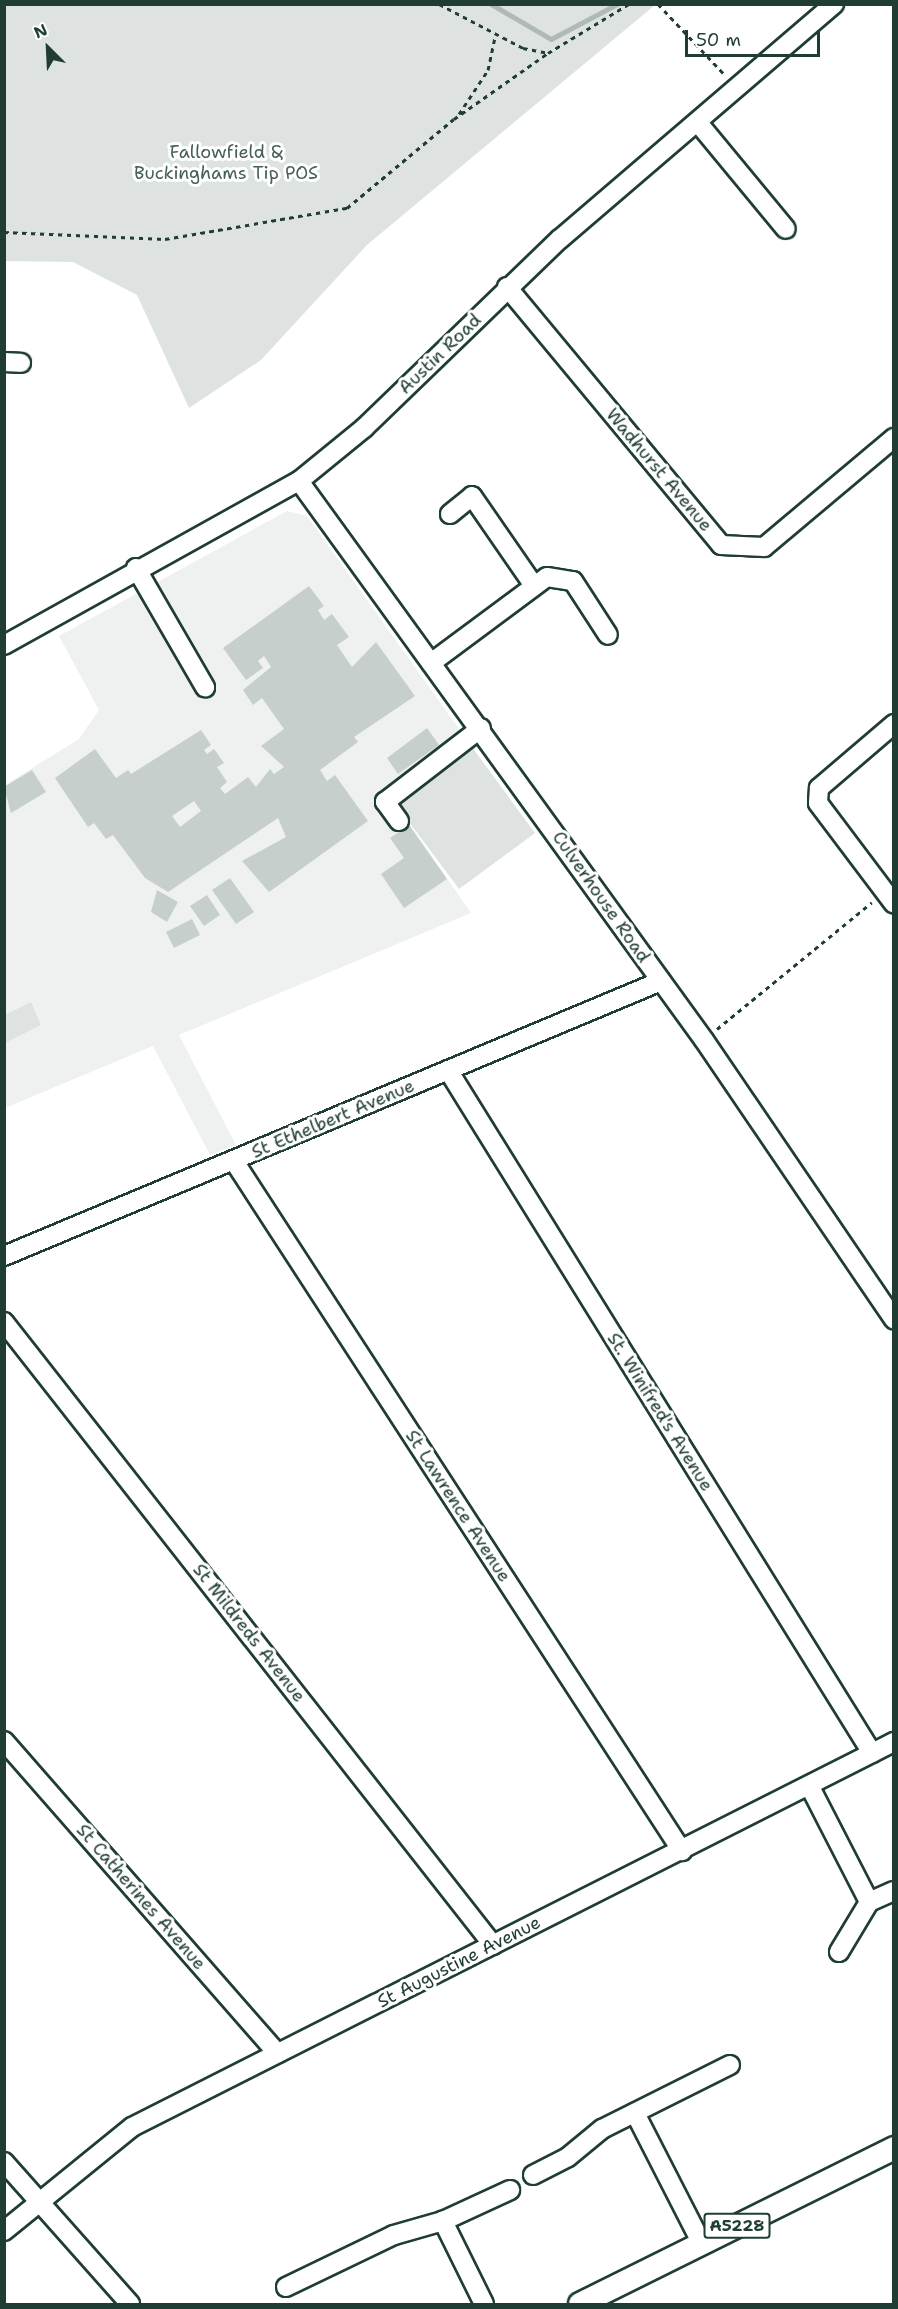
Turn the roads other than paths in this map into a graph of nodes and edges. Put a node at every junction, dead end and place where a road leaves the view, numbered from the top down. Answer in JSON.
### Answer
{"nodes":[{"id":1,"x":834,"y":4,"type":"edge"},
{"id":2,"x":699,"y":124,"type":"junction"},
{"id":3,"x":786,"y":229,"type":"dead end"},
{"id":4,"x":507,"y":287,"type":"junction"},
{"id":5,"x":894,"y":438,"type":"edge"},
{"id":6,"x":299,"y":481,"type":"junction"},
{"id":7,"x":450,"y":514,"type":"dead end"},
{"id":8,"x":136,"y":568,"type":"junction"},
{"id":9,"x":534,"y":586,"type":"junction"},
{"id":10,"x":608,"y":635,"type":"dead end"},
{"id":11,"x":4,"y":645,"type":"edge"},
{"id":12,"x":430,"y":663,"type":"junction"},
{"id":13,"x":205,"y":687,"type":"dead end"},
{"id":14,"x":894,"y":724,"type":"edge"},
{"id":15,"x":481,"y":728,"type":"junction"},
{"id":16,"x":399,"y":821,"type":"dead end"},
{"id":17,"x":890,"y":893,"type":"edge"},
{"id":18,"x":661,"y":981,"type":"junction"},
{"id":19,"x":448,"y":1070,"type":"junction"},
{"id":20,"x":234,"y":1161,"type":"junction"},
{"id":21,"x":4,"y":1256,"type":"edge"},
{"id":22,"x":894,"y":1320,"type":"edge"},
{"id":23,"x":4,"y":1322,"type":"edge"},
{"id":24,"x":4,"y":1742,"type":"edge"},
{"id":25,"x":894,"y":1742,"type":"edge"},
{"id":26,"x":872,"y":1753,"type":"junction"},
{"id":27,"x":810,"y":1787,"type":"junction"},
{"id":28,"x":682,"y":1851,"type":"junction"},
{"id":29,"x":894,"y":1891,"type":"edge"},
{"id":30,"x":869,"y":1902,"type":"junction"},
{"id":31,"x":493,"y":1945,"type":"junction"},
{"id":32,"x":839,"y":1952,"type":"dead end"},
{"id":33,"x":277,"y":2053,"type":"junction"},
{"id":34,"x":730,"y":2065,"type":"dead end"},
{"id":35,"x":635,"y":2113,"type":"junction"},
{"id":36,"x":894,"y":2148,"type":"edge"},
{"id":37,"x":4,"y":2162,"type":"edge"},
{"id":38,"x":533,"y":2175,"type":"dead end"},
{"id":39,"x":510,"y":2190,"type":"dead end"},
{"id":40,"x":38,"y":2201,"type":"junction"},
{"id":41,"x":443,"y":2221,"type":"junction"},
{"id":42,"x":4,"y":2231,"type":"edge"},
{"id":43,"x":702,"y":2244,"type":"junction"},
{"id":44,"x":286,"y":2287,"type":"dead end"},
{"id":45,"x":130,"y":2304,"type":"edge"},
{"id":46,"x":484,"y":2304,"type":"edge"},
{"id":47,"x":580,"y":2304,"type":"edge"}],
"edges":[{"from":1,"to":2,"type":"street","name":"Austin Road"},
{"from":2,"to":3,"type":"street"},
{"from":2,"to":4,"type":"street","name":"Austin Road"},
{"from":4,"to":5,"type":"street","name":"Wadhurst Avenue"},
{"from":4,"to":6,"type":"street","name":"Austin Road"},
{"from":6,"to":8,"type":"street","name":"Austin Road"},
{"from":6,"to":12,"type":"street","name":"Culverhouse Road"},
{"from":7,"to":9,"type":"street"},
{"from":8,"to":11,"type":"street","name":"Austin Road"},
{"from":8,"to":13,"type":"street"},
{"from":9,"to":10,"type":"street"},
{"from":9,"to":12,"type":"street"},
{"from":12,"to":15,"type":"street","name":"Culverhouse Road"},
{"from":14,"to":17,"type":"street"},
{"from":15,"to":16,"type":"street"},
{"from":15,"to":18,"type":"street","name":"Culverhouse Road"},
{"from":18,"to":19,"type":"street","name":"St Ethelbert Avenue"},
{"from":18,"to":22,"type":"street","name":"Culverhouse Road"},
{"from":19,"to":20,"type":"street","name":"St Ethelbert Avenue"},
{"from":19,"to":26,"type":"street","name":"St. Winifred's Avenue"},
{"from":20,"to":21,"type":"street","name":"St Ethelbert Avenue"},
{"from":20,"to":28,"type":"street","name":"St Lawrence Avenue"},
{"from":23,"to":31,"type":"street","name":"St Mildreds Avenue"},
{"from":24,"to":33,"type":"street","name":"St Catherines Avenue"},
{"from":25,"to":26,"type":"street","name":"St Augustine Avenue"},
{"from":26,"to":27,"type":"street","name":"St Augustine Avenue"},
{"from":27,"to":28,"type":"street","name":"St Augustine Avenue"},
{"from":27,"to":30,"type":"street"},
{"from":28,"to":31,"type":"street","name":"St Augustine Avenue"},
{"from":29,"to":30,"type":"street"},
{"from":30,"to":32,"type":"street"},
{"from":31,"to":33,"type":"street","name":"St Augustine Avenue"},
{"from":33,"to":40,"type":"street","name":"St Augustine Avenue"},
{"from":34,"to":35,"type":"street"},
{"from":35,"to":38,"type":"street"},
{"from":35,"to":43,"type":"street"},
{"from":36,"to":43,"type":"main road","number":"A5228"},
{"from":37,"to":40,"type":"street"},
{"from":39,"to":41,"type":"street"},
{"from":40,"to":42,"type":"street","name":"St Augustine Avenue"},
{"from":40,"to":45,"type":"street"},
{"from":41,"to":44,"type":"street"},
{"from":41,"to":46,"type":"street"},
{"from":43,"to":47,"type":"main road","number":"A5228"}]}
